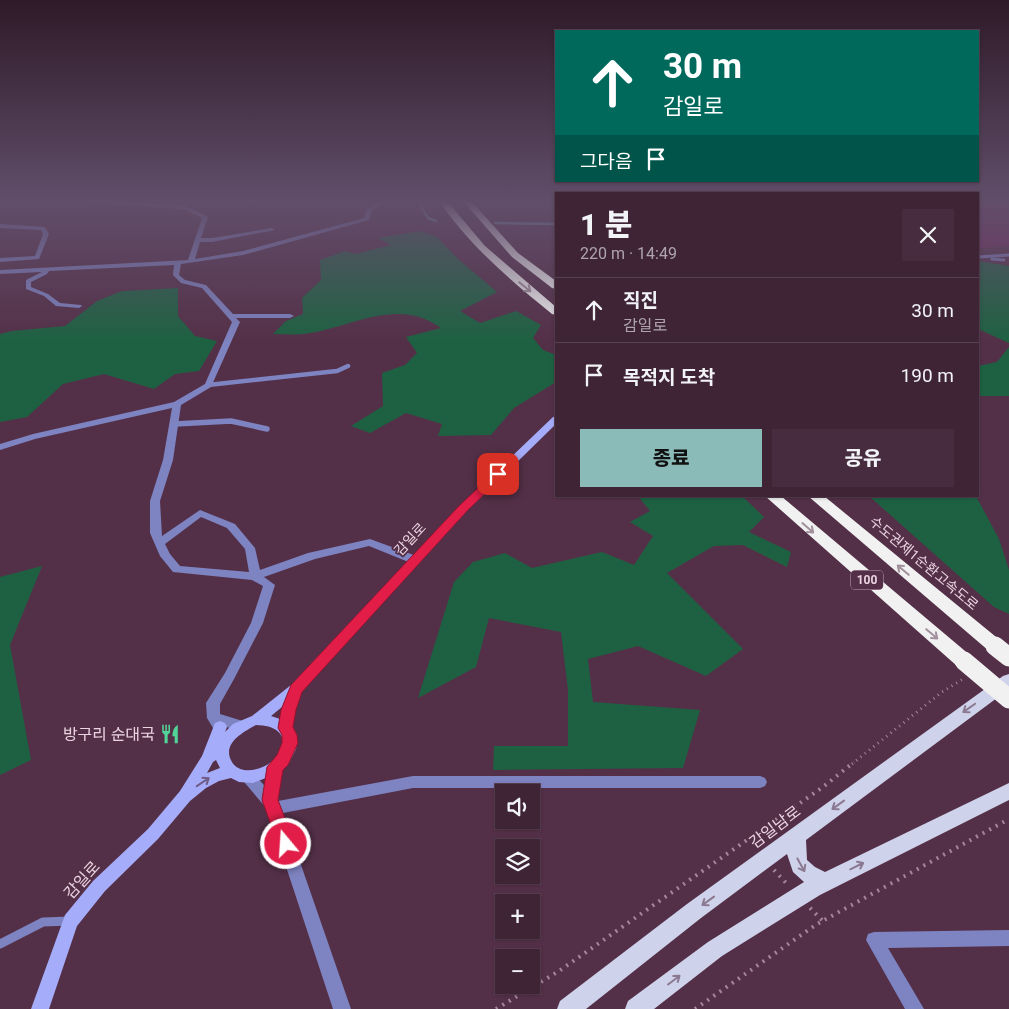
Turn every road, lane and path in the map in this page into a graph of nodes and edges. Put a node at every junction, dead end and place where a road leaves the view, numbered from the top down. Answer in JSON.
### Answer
{"nodes":[{"id":1,"x":41,"y":248,"type":"edge"},
{"id":2,"x":195,"y":248,"type":"edge"},
{"id":3,"x":262,"y":248,"type":"edge"},
{"id":4,"x":481,"y":248,"type":"edge"},
{"id":5,"x":508,"y":248,"type":"edge"},
{"id":6,"x":1009,"y":255,"type":"edge"},
{"id":7,"x":979,"y":257,"type":"edge"},
{"id":8,"x":979,"y":257,"type":"edge"},
{"id":9,"x":0,"y":260,"type":"edge"},
{"id":10,"x":1004,"y":260,"type":"dead end"},
{"id":11,"x":191,"y":261,"type":"junction"},
{"id":12,"x":178,"y":263,"type":"junction"},
{"id":13,"x":47,"y":270,"type":"junction"},
{"id":14,"x":0,"y":272,"type":"edge"},
{"id":15,"x":555,"y":285,"type":"edge"},
{"id":16,"x":80,"y":306,"type":"dead end"},
{"id":17,"x":555,"y":311,"type":"edge"},
{"id":18,"x":231,"y":316,"type":"junction"},
{"id":19,"x":290,"y":316,"type":"dead end"},
{"id":20,"x":348,"y":366,"type":"dead end"},
{"id":21,"x":208,"y":385,"type":"junction"},
{"id":22,"x":177,"y":404,"type":"junction"},
{"id":23,"x":555,"y":420,"type":"edge"},
{"id":24,"x":175,"y":424,"type":"junction"},
{"id":25,"x":267,"y":429,"type":"dead end"},
{"id":26,"x":0,"y":447,"type":"edge"},
{"id":27,"x":773,"y":497,"type":"edge"},
{"id":28,"x":816,"y":497,"type":"edge"},
{"id":29,"x":159,"y":543,"type":"junction"},
{"id":30,"x":414,"y":560,"type":"junction"},
{"id":31,"x":255,"y":576,"type":"junction"},
{"id":32,"x":1002,"y":652,"type":"edge"},
{"id":33,"x":966,"y":669,"type":"junction"},
{"id":34,"x":1009,"y":680,"type":"edge"},
{"id":35,"x":296,"y":689,"type":"junction"},
{"id":36,"x":1009,"y":699,"type":"edge"},
{"id":37,"x":255,"y":720,"type":"junction"},
{"id":38,"x":241,"y":726,"type":"junction"},
{"id":39,"x":285,"y":728,"type":"junction"},
{"id":40,"x":221,"y":733,"type":"junction"},
{"id":41,"x":208,"y":758,"type":"junction"},
{"id":42,"x":275,"y":767,"type":"junction"},
{"id":43,"x":231,"y":772,"type":"junction"},
{"id":44,"x":246,"y":776,"type":"junction"},
{"id":45,"x":760,"y":782,"type":"dead end"},
{"id":46,"x":1009,"y":791,"type":"edge"},
{"id":47,"x":185,"y":796,"type":"junction"},
{"id":48,"x":272,"y":804,"type":"junction"},
{"id":49,"x":1009,"y":819,"type":"edge"},
{"id":50,"x":797,"y":836,"type":"junction"},
{"id":51,"x":746,"y":841,"type":"junction"},
{"id":52,"x":764,"y":860,"type":"junction"},
{"id":53,"x":825,"y":882,"type":"junction"},
{"id":54,"x":799,"y":896,"type":"junction"},
{"id":55,"x":71,"y":921,"type":"junction"},
{"id":56,"x":823,"y":921,"type":"junction"},
{"id":57,"x":1009,"y":938,"type":"edge"},
{"id":58,"x":0,"y":944,"type":"edge"},
{"id":59,"x":40,"y":1009,"type":"edge"},
{"id":60,"x":342,"y":1009,"type":"edge"},
{"id":61,"x":496,"y":1009,"type":"edge"},
{"id":62,"x":568,"y":1009,"type":"edge"},
{"id":63,"x":636,"y":1009,"type":"edge"},
{"id":64,"x":695,"y":1009,"type":"edge"},
{"id":65,"x":915,"y":1009,"type":"edge"}],
"edges":[{"from":1,"to":9,"type":"street"},
{"from":2,"to":11,"type":"street"},
{"from":3,"to":11,"type":"street"},
{"from":4,"to":17,"type":"highway","one_way":true},
{"from":5,"to":15,"type":"highway"},
{"from":6,"to":7,"type":"lane"},
{"from":8,"to":10,"type":"lane"},
{"from":11,"to":12,"type":"street"},
{"from":12,"to":13,"type":"street"},
{"from":12,"to":18,"type":"street"},
{"from":13,"to":14,"type":"street"},
{"from":13,"to":16,"type":"street"},
{"from":18,"to":19,"type":"street"},
{"from":18,"to":21,"type":"street"},
{"from":20,"to":21,"type":"lane"},
{"from":21,"to":22,"type":"street"},
{"from":22,"to":24,"type":"street"},
{"from":22,"to":26,"type":"street"},
{"from":23,"to":30,"type":"street","name":"감일로"},
{"from":24,"to":25,"type":"lane"},
{"from":24,"to":29,"type":"street"},
{"from":27,"to":33,"type":"highway","number":"100","one_way":true},
{"from":32,"to":28,"type":"highway","name":"수도권제1순환고속도로","number":"100","one_way":true},
{"from":29,"to":31,"type":"street"},
{"from":29,"to":31,"type":"street"},
{"from":30,"to":31,"type":"street"},
{"from":30,"to":35,"type":"street","name":"감일로"},
{"from":31,"to":40,"type":"street"},
{"from":33,"to":36,"type":"highway","number":"100","bridge":true},
{"from":33,"to":51,"type":"path"},
{"from":34,"to":50,"type":"main road","name":"감일남로","one_way":true},
{"from":35,"to":37,"type":"street","name":"감일로"},
{"from":35,"to":39,"type":"street","name":"감일로"},
{"from":37,"to":38,"type":"street","name":"감일로"},
{"from":37,"to":39,"type":"street"},
{"from":38,"to":40,"type":"street","name":"감일로"},
{"from":38,"to":40,"type":"street"},
{"from":39,"to":42,"type":"street","name":"감일로"},
{"from":40,"to":41,"type":"street","name":"감일로"},
{"from":40,"to":41,"type":"street"},
{"from":40,"to":43,"type":"street"},
{"from":41,"to":47,"type":"street","name":"감일로"},
{"from":42,"to":44,"type":"street"},
{"from":42,"to":48,"type":"street"},
{"from":43,"to":44,"type":"street"},
{"from":47,"to":43,"type":"street","name":"감일로","one_way":true},
{"from":44,"to":48,"type":"street"},
{"from":45,"to":48,"type":"street"},
{"from":53,"to":46,"type":"main road","one_way":true},
{"from":47,"to":55,"type":"street","name":"감일로"},
{"from":48,"to":60,"type":"street"},
{"from":49,"to":56,"type":"path"},
{"from":50,"to":52,"type":"main road","name":"감일남로"},
{"from":50,"to":53,"type":"main road","one_way":true},
{"from":51,"to":52,"type":"path"},
{"from":51,"to":61,"type":"path"},
{"from":52,"to":54,"type":"path"},
{"from":52,"to":62,"type":"main road","name":"감일남로","one_way":true},
{"from":53,"to":54,"type":"main road"},
{"from":54,"to":56,"type":"path"},
{"from":63,"to":54,"type":"main road","one_way":true},
{"from":55,"to":58,"type":"lane"},
{"from":55,"to":59,"type":"street","name":"감일로"},
{"from":56,"to":64,"type":"path"},
{"from":57,"to":65,"type":"street"}]}
